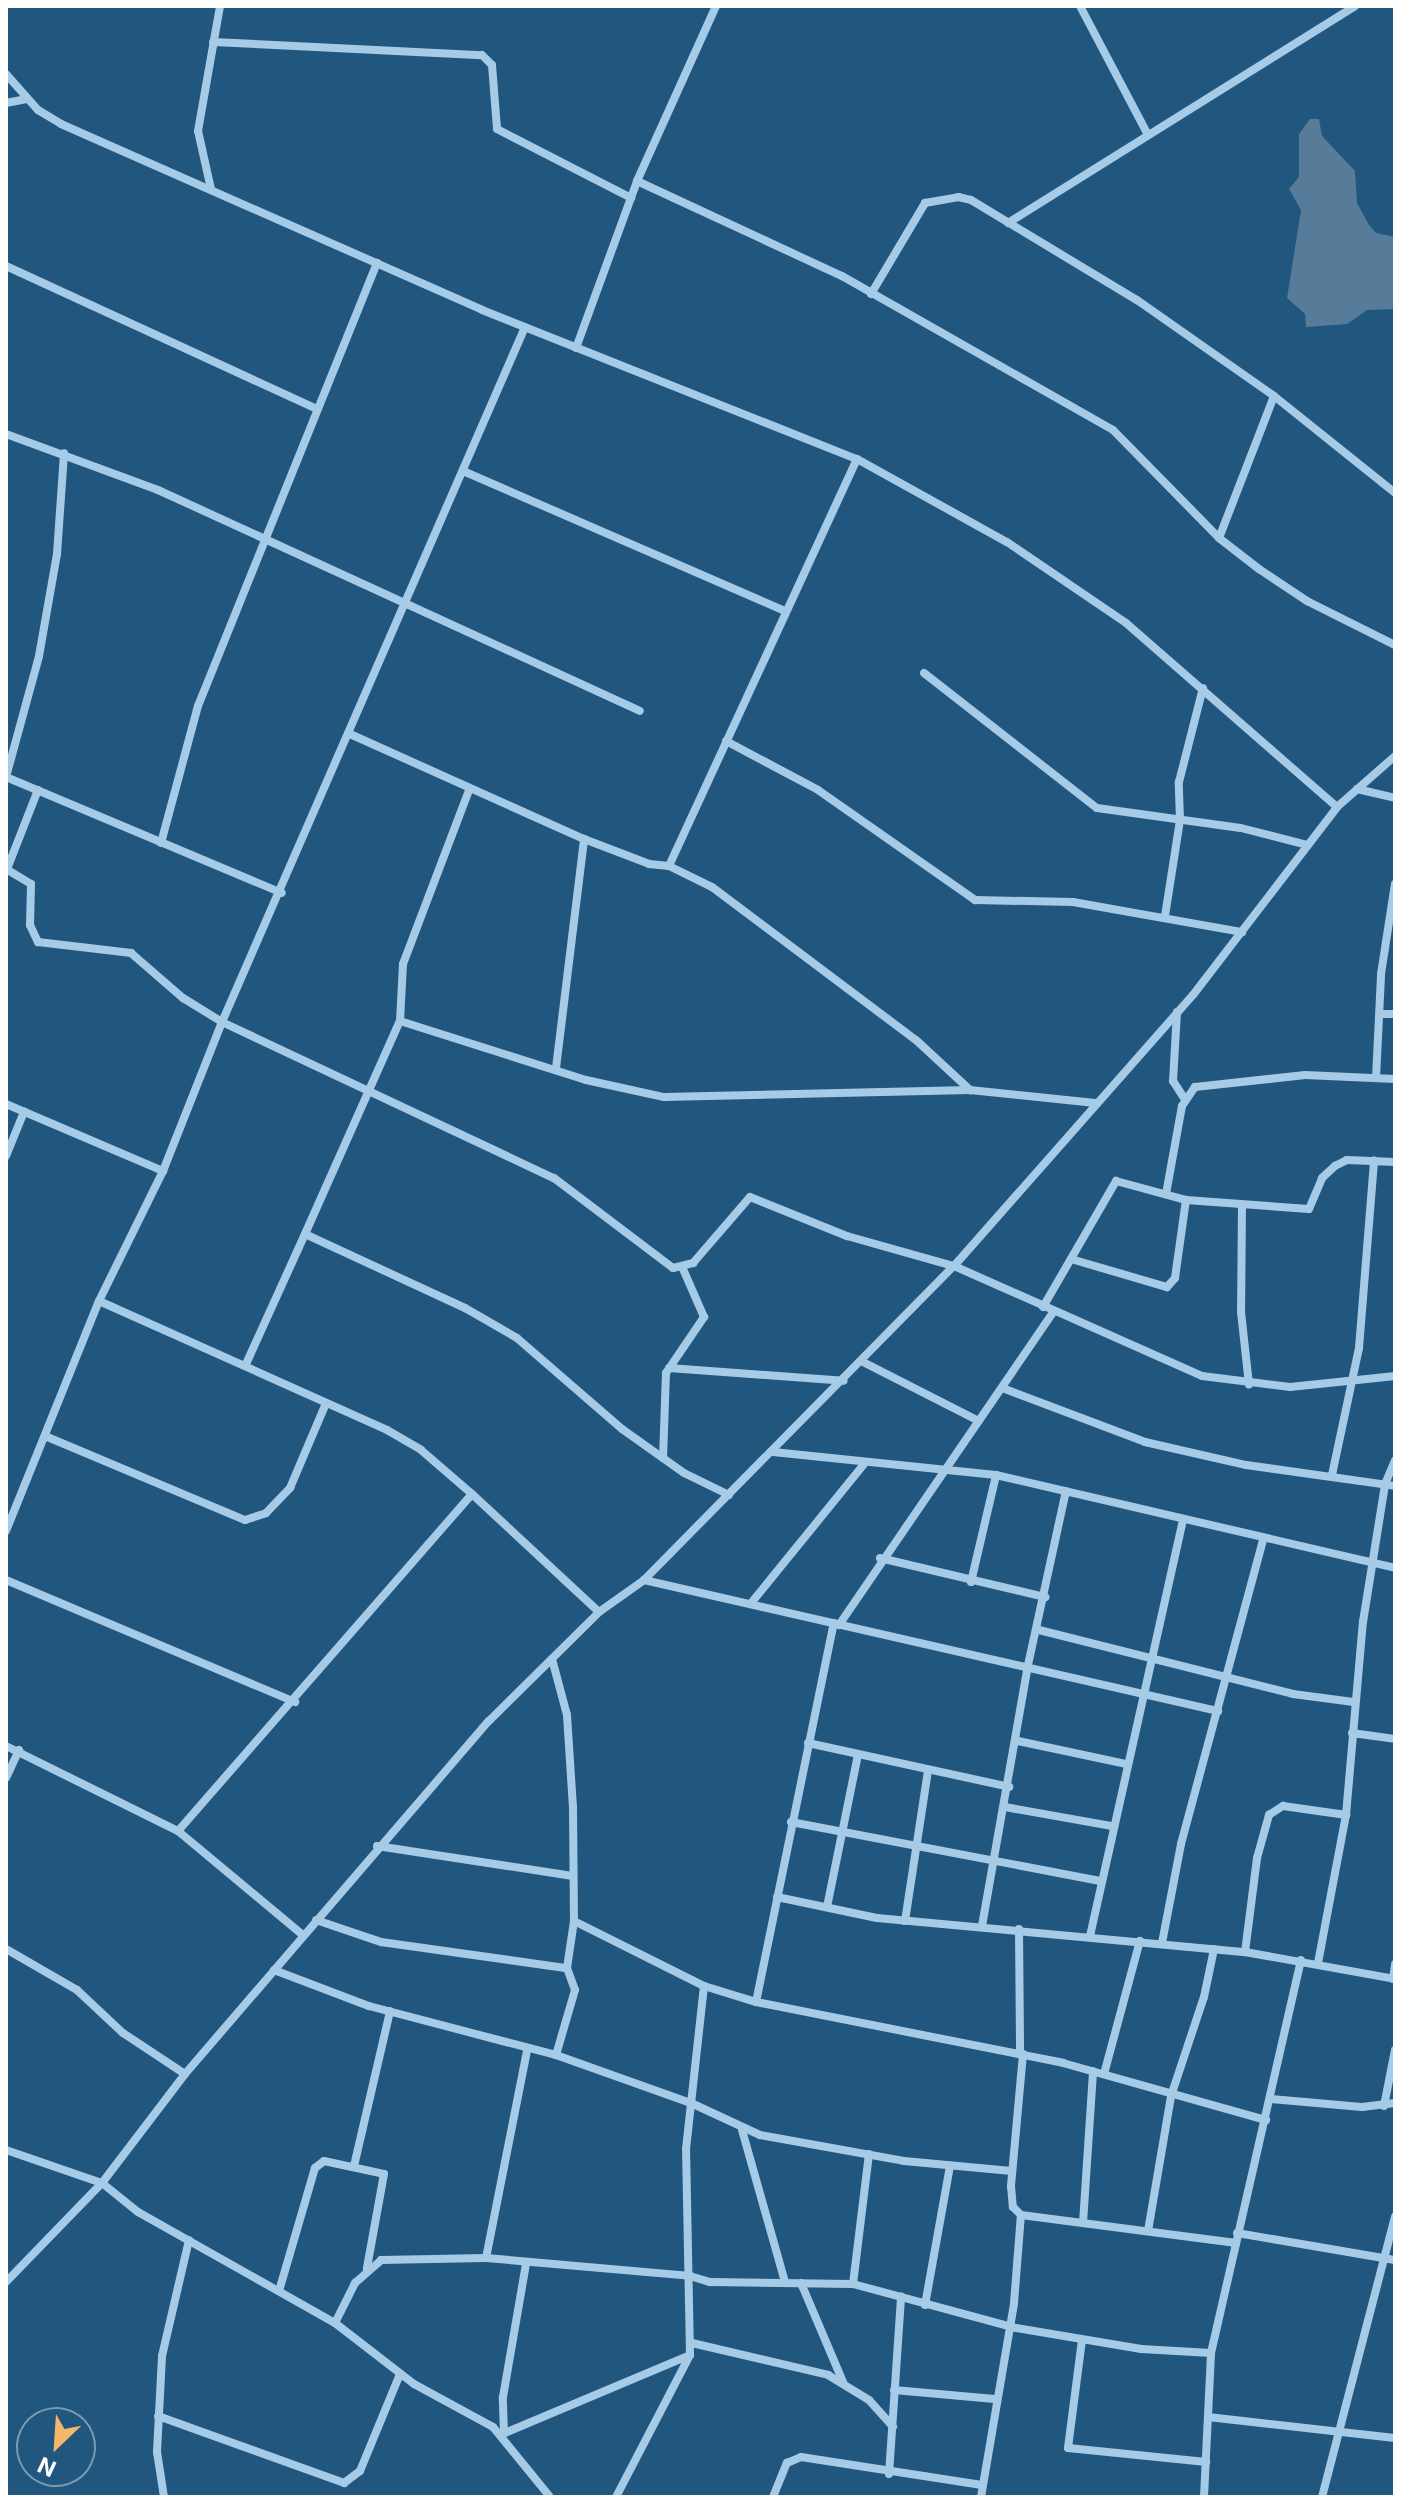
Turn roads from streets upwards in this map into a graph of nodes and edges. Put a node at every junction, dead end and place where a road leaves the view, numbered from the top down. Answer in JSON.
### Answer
{"nodes":[{"id":1,"x":220,"y":6,"type":"edge"},
{"id":2,"x":716,"y":6,"type":"edge"},
{"id":3,"x":1080,"y":6,"type":"edge"},
{"id":4,"x":1355,"y":6,"type":"edge"},
{"id":5,"x":213,"y":42,"type":"junction"},
{"id":6,"x":6,"y":74,"type":"edge"},
{"id":7,"x":27,"y":99,"type":"junction"},
{"id":8,"x":6,"y":103,"type":"edge"},
{"id":9,"x":1148,"y":135,"type":"junction"},
{"id":10,"x":637,"y":181,"type":"junction"},
{"id":11,"x":211,"y":189,"type":"junction"},
{"id":12,"x":631,"y":198,"type":"junction"},
{"id":13,"x":1008,"y":223,"type":"junction"},
{"id":14,"x":377,"y":263,"type":"junction"},
{"id":15,"x":6,"y":266,"type":"edge"},
{"id":16,"x":871,"y":294,"type":"junction"},
{"id":17,"x":525,"y":327,"type":"junction"},
{"id":18,"x":576,"y":348,"type":"junction"},
{"id":19,"x":1274,"y":396,"type":"junction"},
{"id":20,"x":317,"y":409,"type":"junction"},
{"id":21,"x":6,"y":434,"type":"edge"},
{"id":22,"x":64,"y":453,"type":"junction"},
{"id":23,"x":857,"y":459,"type":"junction"},
{"id":24,"x":463,"y":471,"type":"junction"},
{"id":25,"x":1395,"y":493,"type":"edge"},
{"id":26,"x":1219,"y":538,"type":"junction"},
{"id":27,"x":264,"y":542,"type":"junction"},
{"id":28,"x":406,"y":604,"type":"junction"},
{"id":29,"x":785,"y":611,"type":"junction"},
{"id":30,"x":1395,"y":645,"type":"edge"},
{"id":31,"x":924,"y":673,"type":"dead end"},
{"id":32,"x":1203,"y":688,"type":"junction"},
{"id":33,"x":640,"y":711,"type":"dead end"},
{"id":34,"x":350,"y":734,"type":"junction"},
{"id":35,"x":726,"y":741,"type":"junction"},
{"id":36,"x":1395,"y":756,"type":"edge"},
{"id":37,"x":6,"y":777,"type":"edge"},
{"id":38,"x":1357,"y":789,"type":"junction"},
{"id":39,"x":38,"y":790,"type":"junction"},
{"id":40,"x":469,"y":790,"type":"junction"},
{"id":41,"x":1395,"y":798,"type":"edge"},
{"id":42,"x":1337,"y":807,"type":"junction"},
{"id":43,"x":1180,"y":820,"type":"junction"},
{"id":44,"x":584,"y":839,"type":"junction"},
{"id":45,"x":161,"y":843,"type":"junction"},
{"id":46,"x":1307,"y":845,"type":"junction"},
{"id":47,"x":669,"y":866,"type":"junction"},
{"id":48,"x":6,"y":869,"type":"edge"},
{"id":49,"x":1395,"y":884,"type":"edge"},
{"id":50,"x":282,"y":893,"type":"junction"},
{"id":51,"x":1393,"y":908,"type":"edge"},
{"id":52,"x":1165,"y":916,"type":"junction"},
{"id":53,"x":1242,"y":932,"type":"junction"},
{"id":54,"x":1177,"y":1012,"type":"junction"},
{"id":55,"x":1380,"y":1014,"type":"junction"},
{"id":56,"x":1395,"y":1014,"type":"edge"},
{"id":57,"x":400,"y":1021,"type":"junction"},
{"id":58,"x":222,"y":1022,"type":"junction"},
{"id":59,"x":556,"y":1068,"type":"junction"},
{"id":60,"x":1376,"y":1078,"type":"junction"},
{"id":61,"x":1395,"y":1079,"type":"edge"},
{"id":62,"x":367,"y":1090,"type":"junction"},
{"id":63,"x":970,"y":1090,"type":"junction"},
{"id":64,"x":1184,"y":1098,"type":"junction"},
{"id":65,"x":1095,"y":1103,"type":"junction"},
{"id":66,"x":6,"y":1104,"type":"edge"},
{"id":67,"x":24,"y":1112,"type":"junction"},
{"id":68,"x":6,"y":1156,"type":"edge"},
{"id":69,"x":1374,"y":1161,"type":"junction"},
{"id":70,"x":1395,"y":1162,"type":"edge"},
{"id":71,"x":163,"y":1171,"type":"junction"},
{"id":72,"x":1166,"y":1194,"type":"junction"},
{"id":73,"x":1186,"y":1200,"type":"junction"},
{"id":74,"x":1242,"y":1205,"type":"junction"},
{"id":75,"x":305,"y":1234,"type":"junction"},
{"id":76,"x":1071,"y":1259,"type":"junction"},
{"id":77,"x":954,"y":1266,"type":"junction"},
{"id":78,"x":683,"y":1269,"type":"junction"},
{"id":79,"x":99,"y":1301,"type":"junction"},
{"id":80,"x":1043,"y":1307,"type":"junction"},
{"id":81,"x":1053,"y":1312,"type":"junction"},
{"id":82,"x":863,"y":1362,"type":"junction"},
{"id":83,"x":246,"y":1364,"type":"junction"},
{"id":84,"x":669,"y":1368,"type":"junction"},
{"id":85,"x":1395,"y":1376,"type":"edge"},
{"id":86,"x":1354,"y":1377,"type":"junction"},
{"id":87,"x":844,"y":1381,"type":"junction"},
{"id":88,"x":1249,"y":1385,"type":"junction"},
{"id":89,"x":1005,"y":1389,"type":"junction"},
{"id":90,"x":326,"y":1403,"type":"junction"},
{"id":91,"x":979,"y":1421,"type":"junction"},
{"id":92,"x":45,"y":1436,"type":"junction"},
{"id":93,"x":773,"y":1452,"type":"junction"},
{"id":94,"x":663,"y":1458,"type":"junction"},
{"id":95,"x":1395,"y":1460,"type":"edge"},
{"id":96,"x":865,"y":1463,"type":"junction"},
{"id":97,"x":941,"y":1468,"type":"junction"},
{"id":98,"x":996,"y":1475,"type":"junction"},
{"id":99,"x":1332,"y":1475,"type":"junction"},
{"id":100,"x":1385,"y":1484,"type":"junction"},
{"id":101,"x":1395,"y":1486,"type":"edge"},
{"id":102,"x":1066,"y":1491,"type":"junction"},
{"id":103,"x":472,"y":1494,"type":"junction"},
{"id":104,"x":729,"y":1495,"type":"junction"},
{"id":105,"x":1183,"y":1521,"type":"junction"},
{"id":106,"x":6,"y":1531,"type":"edge"},
{"id":107,"x":1263,"y":1540,"type":"junction"},
{"id":108,"x":880,"y":1558,"type":"junction"},
{"id":109,"x":1372,"y":1562,"type":"junction"},
{"id":110,"x":1395,"y":1568,"type":"edge"},
{"id":111,"x":6,"y":1580,"type":"edge"},
{"id":112,"x":644,"y":1580,"type":"junction"},
{"id":113,"x":971,"y":1582,"type":"junction"},
{"id":114,"x":1045,"y":1597,"type":"junction"},
{"id":115,"x":752,"y":1602,"type":"junction"},
{"id":116,"x":599,"y":1612,"type":"junction"},
{"id":117,"x":837,"y":1624,"type":"junction"},
{"id":118,"x":1039,"y":1630,"type":"junction"},
{"id":119,"x":1151,"y":1656,"type":"junction"},
{"id":120,"x":552,"y":1659,"type":"junction"},
{"id":121,"x":1028,"y":1665,"type":"junction"},
{"id":122,"x":1227,"y":1678,"type":"junction"},
{"id":123,"x":1143,"y":1692,"type":"junction"},
{"id":124,"x":295,"y":1702,"type":"junction"},
{"id":125,"x":1353,"y":1702,"type":"junction"},
{"id":126,"x":1218,"y":1711,"type":"junction"},
{"id":127,"x":1352,"y":1733,"type":"junction"},
{"id":128,"x":1395,"y":1739,"type":"edge"},
{"id":129,"x":1018,"y":1741,"type":"junction"},
{"id":130,"x":808,"y":1743,"type":"junction"},
{"id":131,"x":6,"y":1746,"type":"edge"},
{"id":132,"x":19,"y":1750,"type":"junction"},
{"id":133,"x":858,"y":1754,"type":"junction"},
{"id":134,"x":1126,"y":1764,"type":"junction"},
{"id":135,"x":928,"y":1770,"type":"junction"},
{"id":136,"x":6,"y":1778,"type":"edge"},
{"id":137,"x":1009,"y":1787,"type":"junction"},
{"id":138,"x":1005,"y":1807,"type":"junction"},
{"id":139,"x":1346,"y":1815,"type":"junction"},
{"id":140,"x":791,"y":1822,"type":"junction"},
{"id":141,"x":1112,"y":1826,"type":"junction"},
{"id":142,"x":178,"y":1831,"type":"junction"},
{"id":143,"x":842,"y":1833,"type":"junction"},
{"id":144,"x":377,"y":1846,"type":"junction"},
{"id":145,"x":915,"y":1849,"type":"junction"},
{"id":146,"x":994,"y":1864,"type":"junction"},
{"id":147,"x":573,"y":1876,"type":"junction"},
{"id":148,"x":1101,"y":1881,"type":"junction"},
{"id":149,"x":777,"y":1897,"type":"junction"},
{"id":150,"x":827,"y":1907,"type":"junction"},
{"id":151,"x":316,"y":1920,"type":"junction"},
{"id":152,"x":574,"y":1921,"type":"junction"},
{"id":153,"x":905,"y":1921,"type":"junction"},
{"id":154,"x":982,"y":1926,"type":"junction"},
{"id":155,"x":1019,"y":1929,"type":"junction"},
{"id":156,"x":303,"y":1935,"type":"junction"},
{"id":157,"x":1090,"y":1936,"type":"junction"},
{"id":158,"x":1140,"y":1941,"type":"junction"},
{"id":159,"x":1162,"y":1943,"type":"junction"},
{"id":160,"x":6,"y":1949,"type":"edge"},
{"id":161,"x":1214,"y":1949,"type":"junction"},
{"id":162,"x":1245,"y":1952,"type":"junction"},
{"id":163,"x":1301,"y":1960,"type":"junction"},
{"id":164,"x":1318,"y":1963,"type":"junction"},
{"id":165,"x":1395,"y":1964,"type":"edge"},
{"id":166,"x":567,"y":1968,"type":"junction"},
{"id":167,"x":274,"y":1970,"type":"junction"},
{"id":168,"x":1394,"y":1979,"type":"edge"},
{"id":169,"x":704,"y":1986,"type":"junction"},
{"id":170,"x":756,"y":2002,"type":"junction"},
{"id":171,"x":390,"y":2011,"type":"junction"},
{"id":172,"x":527,"y":2050,"type":"junction"},
{"id":173,"x":1395,"y":2050,"type":"edge"},
{"id":174,"x":1021,"y":2054,"type":"junction"},
{"id":175,"x":556,"y":2055,"type":"junction"},
{"id":176,"x":1093,"y":2071,"type":"junction"},
{"id":177,"x":185,"y":2074,"type":"junction"},
{"id":178,"x":1104,"y":2074,"type":"junction"},
{"id":179,"x":1171,"y":2096,"type":"junction"},
{"id":180,"x":1271,"y":2099,"type":"junction"},
{"id":181,"x":691,"y":2103,"type":"junction"},
{"id":182,"x":1395,"y":2103,"type":"edge"},
{"id":183,"x":1384,"y":2106,"type":"junction"},
{"id":184,"x":1266,"y":2120,"type":"junction"},
{"id":185,"x":742,"y":2130,"type":"junction"},
{"id":186,"x":6,"y":2150,"type":"edge"},
{"id":187,"x":869,"y":2154,"type":"junction"},
{"id":188,"x":354,"y":2166,"type":"junction"},
{"id":189,"x":950,"y":2166,"type":"junction"},
{"id":190,"x":1012,"y":2171,"type":"junction"},
{"id":191,"x":102,"y":2183,"type":"junction"},
{"id":192,"x":1021,"y":2215,"type":"junction"},
{"id":193,"x":1395,"y":2216,"type":"edge"},
{"id":194,"x":1083,"y":2223,"type":"junction"},
{"id":195,"x":1148,"y":2231,"type":"junction"},
{"id":196,"x":1237,"y":2233,"type":"junction"},
{"id":197,"x":189,"y":2240,"type":"junction"},
{"id":198,"x":1236,"y":2243,"type":"junction"},
{"id":199,"x":1384,"y":2257,"type":"junction"},
{"id":200,"x":486,"y":2258,"type":"junction"},
{"id":201,"x":1395,"y":2260,"type":"edge"},
{"id":202,"x":526,"y":2264,"type":"junction"},
{"id":203,"x":367,"y":2268,"type":"junction"},
{"id":204,"x":690,"y":2276,"type":"junction"},
{"id":205,"x":6,"y":2282,"type":"edge"},
{"id":206,"x":785,"y":2282,"type":"junction"},
{"id":207,"x":801,"y":2283,"type":"junction"},
{"id":208,"x":853,"y":2284,"type":"junction"},
{"id":209,"x":279,"y":2291,"type":"junction"},
{"id":210,"x":901,"y":2296,"type":"junction"},
{"id":211,"x":925,"y":2305,"type":"junction"},
{"id":212,"x":335,"y":2323,"type":"junction"},
{"id":213,"x":1008,"y":2327,"type":"junction"},
{"id":214,"x":1082,"y":2340,"type":"junction"},
{"id":215,"x":692,"y":2343,"type":"junction"},
{"id":216,"x":1211,"y":2353,"type":"junction"},
{"id":217,"x":690,"y":2355,"type":"junction"},
{"id":218,"x":400,"y":2374,"type":"junction"},
{"id":219,"x":843,"y":2382,"type":"junction"},
{"id":220,"x":894,"y":2390,"type":"junction"},
{"id":221,"x":995,"y":2399,"type":"junction"},
{"id":222,"x":158,"y":2416,"type":"junction"},
{"id":223,"x":1208,"y":2417,"type":"junction"},
{"id":224,"x":893,"y":2427,"type":"junction"},
{"id":225,"x":1342,"y":2432,"type":"junction"},
{"id":226,"x":502,"y":2434,"type":"junction"},
{"id":227,"x":1395,"y":2438,"type":"edge"},
{"id":228,"x":1206,"y":2462,"type":"junction"},
{"id":229,"x":889,"y":2474,"type":"junction"},
{"id":230,"x":982,"y":2485,"type":"junction"},
{"id":231,"x":164,"y":2497,"type":"edge"},
{"id":232,"x":550,"y":2497,"type":"edge"},
{"id":233,"x":616,"y":2497,"type":"edge"},
{"id":234,"x":773,"y":2497,"type":"edge"},
{"id":235,"x":981,"y":2497,"type":"edge"},
{"id":236,"x":1204,"y":2497,"type":"edge"},
{"id":237,"x":1322,"y":2497,"type":"edge"}],
"edges":[{"from":1,"to":5,"type":"street"},
{"from":2,"to":10,"type":"street"},
{"from":3,"to":9,"type":"street"},
{"from":4,"to":9,"type":"street"},
{"from":5,"to":11,"type":"street"},
{"from":5,"to":12,"type":"street"},
{"from":6,"to":7,"type":"street"},
{"from":7,"to":8,"type":"street"},
{"from":7,"to":11,"type":"street"},
{"from":9,"to":13,"type":"street"},
{"from":10,"to":12,"type":"street"},
{"from":10,"to":16,"type":"street"},
{"from":11,"to":14,"type":"street"},
{"from":12,"to":18,"type":"street"},
{"from":13,"to":16,"type":"street"},
{"from":13,"to":19,"type":"street"},
{"from":14,"to":17,"type":"street"},
{"from":14,"to":20,"type":"street"},
{"from":15,"to":20,"type":"street"},
{"from":16,"to":26,"type":"street"},
{"from":17,"to":18,"type":"street"},
{"from":17,"to":24,"type":"street"},
{"from":18,"to":23,"type":"street"},
{"from":19,"to":25,"type":"street"},
{"from":19,"to":26,"type":"street"},
{"from":20,"to":27,"type":"street"},
{"from":21,"to":22,"type":"street"},
{"from":22,"to":27,"type":"street"},
{"from":22,"to":37,"type":"street"},
{"from":23,"to":29,"type":"street"},
{"from":23,"to":32,"type":"street"},
{"from":24,"to":28,"type":"street"},
{"from":24,"to":29,"type":"street"},
{"from":26,"to":30,"type":"street"},
{"from":27,"to":28,"type":"street"},
{"from":27,"to":45,"type":"street"},
{"from":28,"to":33,"type":"street"},
{"from":28,"to":34,"type":"street"},
{"from":29,"to":35,"type":"street"},
{"from":31,"to":43,"type":"street"},
{"from":32,"to":42,"type":"street"},
{"from":32,"to":43,"type":"street"},
{"from":34,"to":40,"type":"street"},
{"from":34,"to":50,"type":"street"},
{"from":35,"to":47,"type":"street"},
{"from":35,"to":52,"type":"street"},
{"from":36,"to":38,"type":"street"},
{"from":37,"to":39,"type":"street"},
{"from":38,"to":41,"type":"street"},
{"from":38,"to":42,"type":"street"},
{"from":39,"to":45,"type":"street"},
{"from":39,"to":48,"type":"street"},
{"from":40,"to":44,"type":"street"},
{"from":40,"to":57,"type":"street"},
{"from":42,"to":46,"type":"street"},
{"from":43,"to":46,"type":"street"},
{"from":43,"to":52,"type":"street"},
{"from":44,"to":47,"type":"street"},
{"from":44,"to":59,"type":"street"},
{"from":45,"to":50,"type":"street"},
{"from":46,"to":53,"type":"street"},
{"from":47,"to":63,"type":"street"},
{"from":48,"to":58,"type":"street"},
{"from":49,"to":51,"type":"street"},
{"from":50,"to":58,"type":"street"},
{"from":51,"to":55,"type":"street"},
{"from":52,"to":53,"type":"street"},
{"from":53,"to":54,"type":"street"},
{"from":54,"to":64,"type":"street"},
{"from":54,"to":65,"type":"street"},
{"from":55,"to":56,"type":"street"},
{"from":55,"to":60,"type":"street"},
{"from":57,"to":59,"type":"street"},
{"from":57,"to":62,"type":"street"},
{"from":58,"to":62,"type":"street"},
{"from":58,"to":71,"type":"street"},
{"from":59,"to":63,"type":"street"},
{"from":60,"to":61,"type":"street"},
{"from":60,"to":64,"type":"street"},
{"from":62,"to":75,"type":"street"},
{"from":62,"to":78,"type":"street"},
{"from":63,"to":65,"type":"street"},
{"from":64,"to":72,"type":"street"},
{"from":65,"to":77,"type":"street"},
{"from":66,"to":67,"type":"street"},
{"from":67,"to":68,"type":"street"},
{"from":67,"to":71,"type":"street"},
{"from":69,"to":70,"type":"street"},
{"from":69,"to":74,"type":"street"},
{"from":69,"to":86,"type":"street"},
{"from":71,"to":79,"type":"street"},
{"from":72,"to":73,"type":"street"},
{"from":72,"to":76,"type":"street"},
{"from":73,"to":74,"type":"street"},
{"from":73,"to":76,"type":"street"},
{"from":74,"to":88,"type":"street"},
{"from":75,"to":83,"type":"street"},
{"from":75,"to":94,"type":"street"},
{"from":76,"to":80,"type":"street"},
{"from":77,"to":78,"type":"street"},
{"from":77,"to":80,"type":"street"},
{"from":77,"to":82,"type":"street"},
{"from":78,"to":84,"type":"street"},
{"from":79,"to":83,"type":"street"},
{"from":79,"to":92,"type":"street"},
{"from":80,"to":81,"type":"street"},
{"from":81,"to":88,"type":"street"},
{"from":81,"to":89,"type":"street"},
{"from":82,"to":87,"type":"street"},
{"from":82,"to":91,"type":"street"},
{"from":83,"to":90,"type":"street"},
{"from":84,"to":87,"type":"street"},
{"from":84,"to":94,"type":"street"},
{"from":85,"to":86,"type":"street"},
{"from":86,"to":88,"type":"street"},
{"from":86,"to":99,"type":"street"},
{"from":87,"to":93,"type":"street"},
{"from":89,"to":91,"type":"street"},
{"from":89,"to":99,"type":"street"},
{"from":90,"to":92,"type":"street"},
{"from":90,"to":103,"type":"street"},
{"from":91,"to":97,"type":"street"},
{"from":92,"to":106,"type":"street"},
{"from":93,"to":96,"type":"street"},
{"from":93,"to":104,"type":"street"},
{"from":94,"to":104,"type":"street"},
{"from":95,"to":100,"type":"street"},
{"from":96,"to":97,"type":"street"},
{"from":96,"to":115,"type":"street"},
{"from":97,"to":98,"type":"street"},
{"from":97,"to":108,"type":"street"},
{"from":98,"to":102,"type":"street"},
{"from":98,"to":113,"type":"street"},
{"from":99,"to":100,"type":"street"},
{"from":100,"to":101,"type":"street"},
{"from":100,"to":109,"type":"street"},
{"from":102,"to":105,"type":"street"},
{"from":102,"to":114,"type":"street"},
{"from":103,"to":116,"type":"street"},
{"from":103,"to":124,"type":"street"},
{"from":104,"to":112,"type":"street"},
{"from":105,"to":107,"type":"street"},
{"from":105,"to":119,"type":"street"},
{"from":107,"to":109,"type":"street"},
{"from":107,"to":122,"type":"street"},
{"from":108,"to":113,"type":"street"},
{"from":108,"to":117,"type":"street"},
{"from":109,"to":110,"type":"street"},
{"from":109,"to":125,"type":"street"},
{"from":111,"to":124,"type":"street"},
{"from":112,"to":115,"type":"street"},
{"from":112,"to":116,"type":"street"},
{"from":113,"to":114,"type":"street"},
{"from":114,"to":118,"type":"street"},
{"from":115,"to":117,"type":"street"},
{"from":116,"to":120,"type":"street"},
{"from":117,"to":121,"type":"street"},
{"from":117,"to":130,"type":"street"},
{"from":118,"to":119,"type":"street"},
{"from":118,"to":121,"type":"street"},
{"from":119,"to":122,"type":"street"},
{"from":119,"to":123,"type":"street"},
{"from":120,"to":144,"type":"street"},
{"from":120,"to":147,"type":"street"},
{"from":121,"to":123,"type":"street"},
{"from":121,"to":129,"type":"street"},
{"from":122,"to":125,"type":"street"},
{"from":122,"to":126,"type":"street"},
{"from":123,"to":126,"type":"street"},
{"from":123,"to":134,"type":"street"},
{"from":124,"to":142,"type":"street"},
{"from":125,"to":127,"type":"street"},
{"from":126,"to":159,"type":"street"},
{"from":127,"to":128,"type":"street"},
{"from":127,"to":139,"type":"street"},
{"from":129,"to":134,"type":"street"},
{"from":129,"to":137,"type":"street"},
{"from":130,"to":133,"type":"street"},
{"from":130,"to":140,"type":"street"},
{"from":131,"to":132,"type":"street"},
{"from":132,"to":136,"type":"street"},
{"from":132,"to":142,"type":"street"},
{"from":133,"to":135,"type":"street"},
{"from":133,"to":143,"type":"street"},
{"from":134,"to":141,"type":"street"},
{"from":135,"to":137,"type":"street"},
{"from":135,"to":145,"type":"street"},
{"from":137,"to":138,"type":"street"},
{"from":138,"to":141,"type":"street"},
{"from":138,"to":146,"type":"street"},
{"from":139,"to":162,"type":"street"},
{"from":139,"to":164,"type":"street"},
{"from":140,"to":143,"type":"street"},
{"from":140,"to":149,"type":"street"},
{"from":141,"to":148,"type":"street"},
{"from":142,"to":156,"type":"street"},
{"from":143,"to":145,"type":"street"},
{"from":143,"to":150,"type":"street"},
{"from":144,"to":147,"type":"street"},
{"from":144,"to":151,"type":"street"},
{"from":145,"to":146,"type":"street"},
{"from":145,"to":153,"type":"street"},
{"from":146,"to":148,"type":"street"},
{"from":146,"to":154,"type":"street"},
{"from":147,"to":152,"type":"street"},
{"from":148,"to":157,"type":"street"},
{"from":149,"to":150,"type":"street"},
{"from":149,"to":170,"type":"street"},
{"from":150,"to":153,"type":"street"},
{"from":151,"to":156,"type":"street"},
{"from":151,"to":166,"type":"street"},
{"from":152,"to":166,"type":"street"},
{"from":152,"to":169,"type":"street"},
{"from":153,"to":154,"type":"street"},
{"from":154,"to":155,"type":"street"},
{"from":155,"to":157,"type":"street"},
{"from":155,"to":174,"type":"street"},
{"from":156,"to":167,"type":"street"},
{"from":157,"to":158,"type":"street"},
{"from":158,"to":159,"type":"street"},
{"from":158,"to":178,"type":"street"},
{"from":159,"to":161,"type":"street"},
{"from":160,"to":177,"type":"street"},
{"from":161,"to":162,"type":"street"},
{"from":161,"to":179,"type":"street"},
{"from":162,"to":163,"type":"street"},
{"from":163,"to":164,"type":"street"},
{"from":163,"to":180,"type":"street"},
{"from":164,"to":168,"type":"street"},
{"from":165,"to":168,"type":"street"},
{"from":166,"to":175,"type":"street"},
{"from":167,"to":171,"type":"street"},
{"from":167,"to":177,"type":"street"},
{"from":169,"to":170,"type":"street"},
{"from":169,"to":181,"type":"street"},
{"from":170,"to":174,"type":"street"},
{"from":171,"to":172,"type":"street"},
{"from":171,"to":188,"type":"street"},
{"from":172,"to":175,"type":"street"},
{"from":172,"to":200,"type":"street"},
{"from":173,"to":183,"type":"street"},
{"from":174,"to":176,"type":"street"},
{"from":174,"to":190,"type":"street"},
{"from":175,"to":181,"type":"street"},
{"from":176,"to":178,"type":"street"},
{"from":176,"to":194,"type":"street"},
{"from":177,"to":191,"type":"street"},
{"from":178,"to":179,"type":"street"},
{"from":179,"to":184,"type":"street"},
{"from":179,"to":195,"type":"street"},
{"from":180,"to":183,"type":"street"},
{"from":180,"to":184,"type":"street"},
{"from":181,"to":185,"type":"street"},
{"from":181,"to":204,"type":"street"},
{"from":182,"to":183,"type":"street"},
{"from":184,"to":196,"type":"street"},
{"from":185,"to":187,"type":"street"},
{"from":185,"to":206,"type":"street"},
{"from":186,"to":191,"type":"street"},
{"from":187,"to":189,"type":"street"},
{"from":187,"to":208,"type":"street"},
{"from":188,"to":203,"type":"street"},
{"from":188,"to":209,"type":"street"},
{"from":189,"to":190,"type":"street"},
{"from":189,"to":211,"type":"street"},
{"from":190,"to":192,"type":"street"},
{"from":191,"to":197,"type":"street"},
{"from":191,"to":205,"type":"street"},
{"from":192,"to":194,"type":"street"},
{"from":192,"to":213,"type":"street"},
{"from":193,"to":199,"type":"street"},
{"from":194,"to":195,"type":"street"},
{"from":195,"to":198,"type":"street"},
{"from":196,"to":198,"type":"street"},
{"from":196,"to":199,"type":"street"},
{"from":197,"to":209,"type":"street"},
{"from":197,"to":222,"type":"street"},
{"from":198,"to":216,"type":"street"},
{"from":199,"to":201,"type":"street"},
{"from":199,"to":225,"type":"street"},
{"from":200,"to":202,"type":"street"},
{"from":200,"to":203,"type":"street"},
{"from":202,"to":204,"type":"street"},
{"from":202,"to":226,"type":"street"},
{"from":203,"to":212,"type":"street"},
{"from":204,"to":206,"type":"street"},
{"from":204,"to":215,"type":"street"},
{"from":206,"to":207,"type":"street"},
{"from":207,"to":208,"type":"street"},
{"from":207,"to":219,"type":"street"},
{"from":208,"to":210,"type":"street"},
{"from":209,"to":212,"type":"street"},
{"from":210,"to":211,"type":"street"},
{"from":210,"to":220,"type":"street"},
{"from":211,"to":213,"type":"street"},
{"from":212,"to":218,"type":"street"},
{"from":213,"to":214,"type":"street"},
{"from":213,"to":221,"type":"street"},
{"from":214,"to":216,"type":"street"},
{"from":214,"to":228,"type":"street"},
{"from":215,"to":217,"type":"street"},
{"from":215,"to":219,"type":"street"},
{"from":216,"to":223,"type":"street"},
{"from":217,"to":226,"type":"street"},
{"from":217,"to":233,"type":"street"},
{"from":218,"to":222,"type":"street"},
{"from":218,"to":226,"type":"street"},
{"from":219,"to":224,"type":"street"},
{"from":220,"to":221,"type":"street"},
{"from":220,"to":224,"type":"street"},
{"from":221,"to":230,"type":"street"},
{"from":222,"to":231,"type":"street"},
{"from":223,"to":225,"type":"street"},
{"from":223,"to":228,"type":"street"},
{"from":224,"to":229,"type":"street"},
{"from":225,"to":227,"type":"street"},
{"from":225,"to":237,"type":"street"},
{"from":226,"to":232,"type":"street"},
{"from":228,"to":236,"type":"street"},
{"from":229,"to":230,"type":"street"},
{"from":229,"to":234,"type":"street"},
{"from":230,"to":235,"type":"street"}]}
